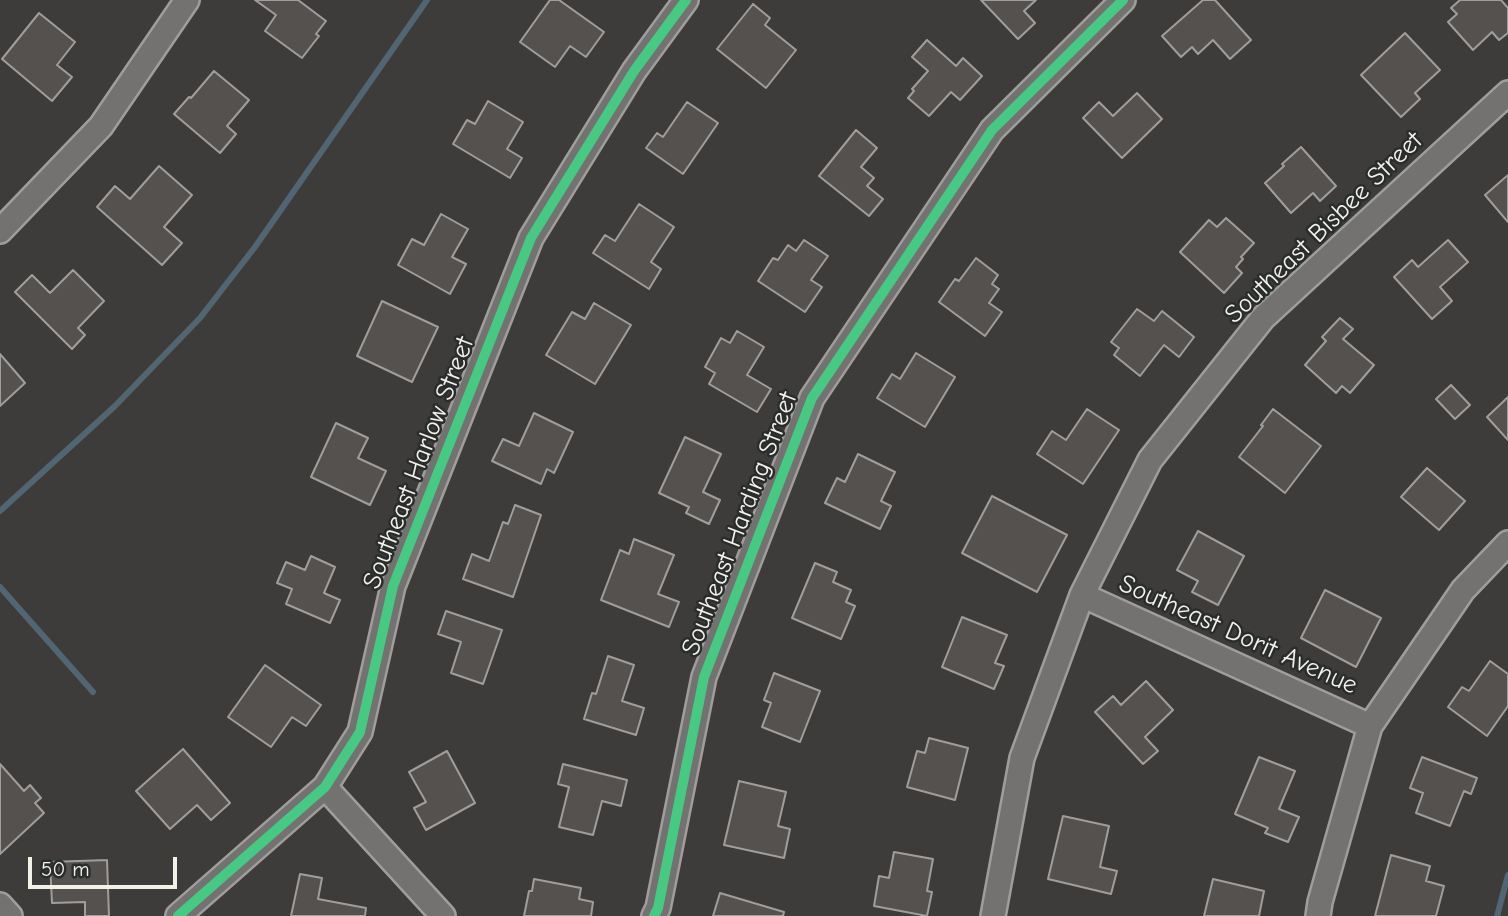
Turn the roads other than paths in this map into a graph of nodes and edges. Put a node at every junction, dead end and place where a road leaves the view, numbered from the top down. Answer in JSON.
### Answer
{"nodes":[{"id":1,"x":187,"y":0,"type":"edge"},
{"id":2,"x":686,"y":0,"type":"edge"},
{"id":3,"x":1123,"y":0,"type":"edge"},
{"id":4,"x":1508,"y":93,"type":"edge"},
{"id":5,"x":0,"y":231,"type":"edge"},
{"id":6,"x":1508,"y":543,"type":"edge"},
{"id":7,"x":1082,"y":596,"type":"junction"},
{"id":8,"x":1370,"y":726,"type":"junction"},
{"id":9,"x":326,"y":787,"type":"junction"},
{"id":10,"x":0,"y":905,"type":"edge"},
{"id":11,"x":10,"y":916,"type":"edge"},
{"id":12,"x":178,"y":916,"type":"edge"},
{"id":13,"x":443,"y":916,"type":"edge"},
{"id":14,"x":654,"y":916,"type":"edge"},
{"id":15,"x":993,"y":916,"type":"edge"},
{"id":16,"x":1318,"y":916,"type":"edge"}],
"edges":[{"from":1,"to":5,"type":"street"},
{"from":2,"to":9,"type":"street","name":"Southeast Harlow Street"},
{"from":3,"to":14,"type":"street","name":"Southeast Harding Street"},
{"from":4,"to":7,"type":"street","name":"Southeast Bisbee Street"},
{"from":6,"to":8,"type":"street"},
{"from":7,"to":8,"type":"street","name":"Southeast Dorit Avenue"},
{"from":7,"to":15,"type":"street","name":"Southeast Bisbee Street"},
{"from":8,"to":16,"type":"street"},
{"from":9,"to":12,"type":"street","name":"Southeast Harlow Street"},
{"from":9,"to":13,"type":"street"},
{"from":10,"to":11,"type":"street"}]}
